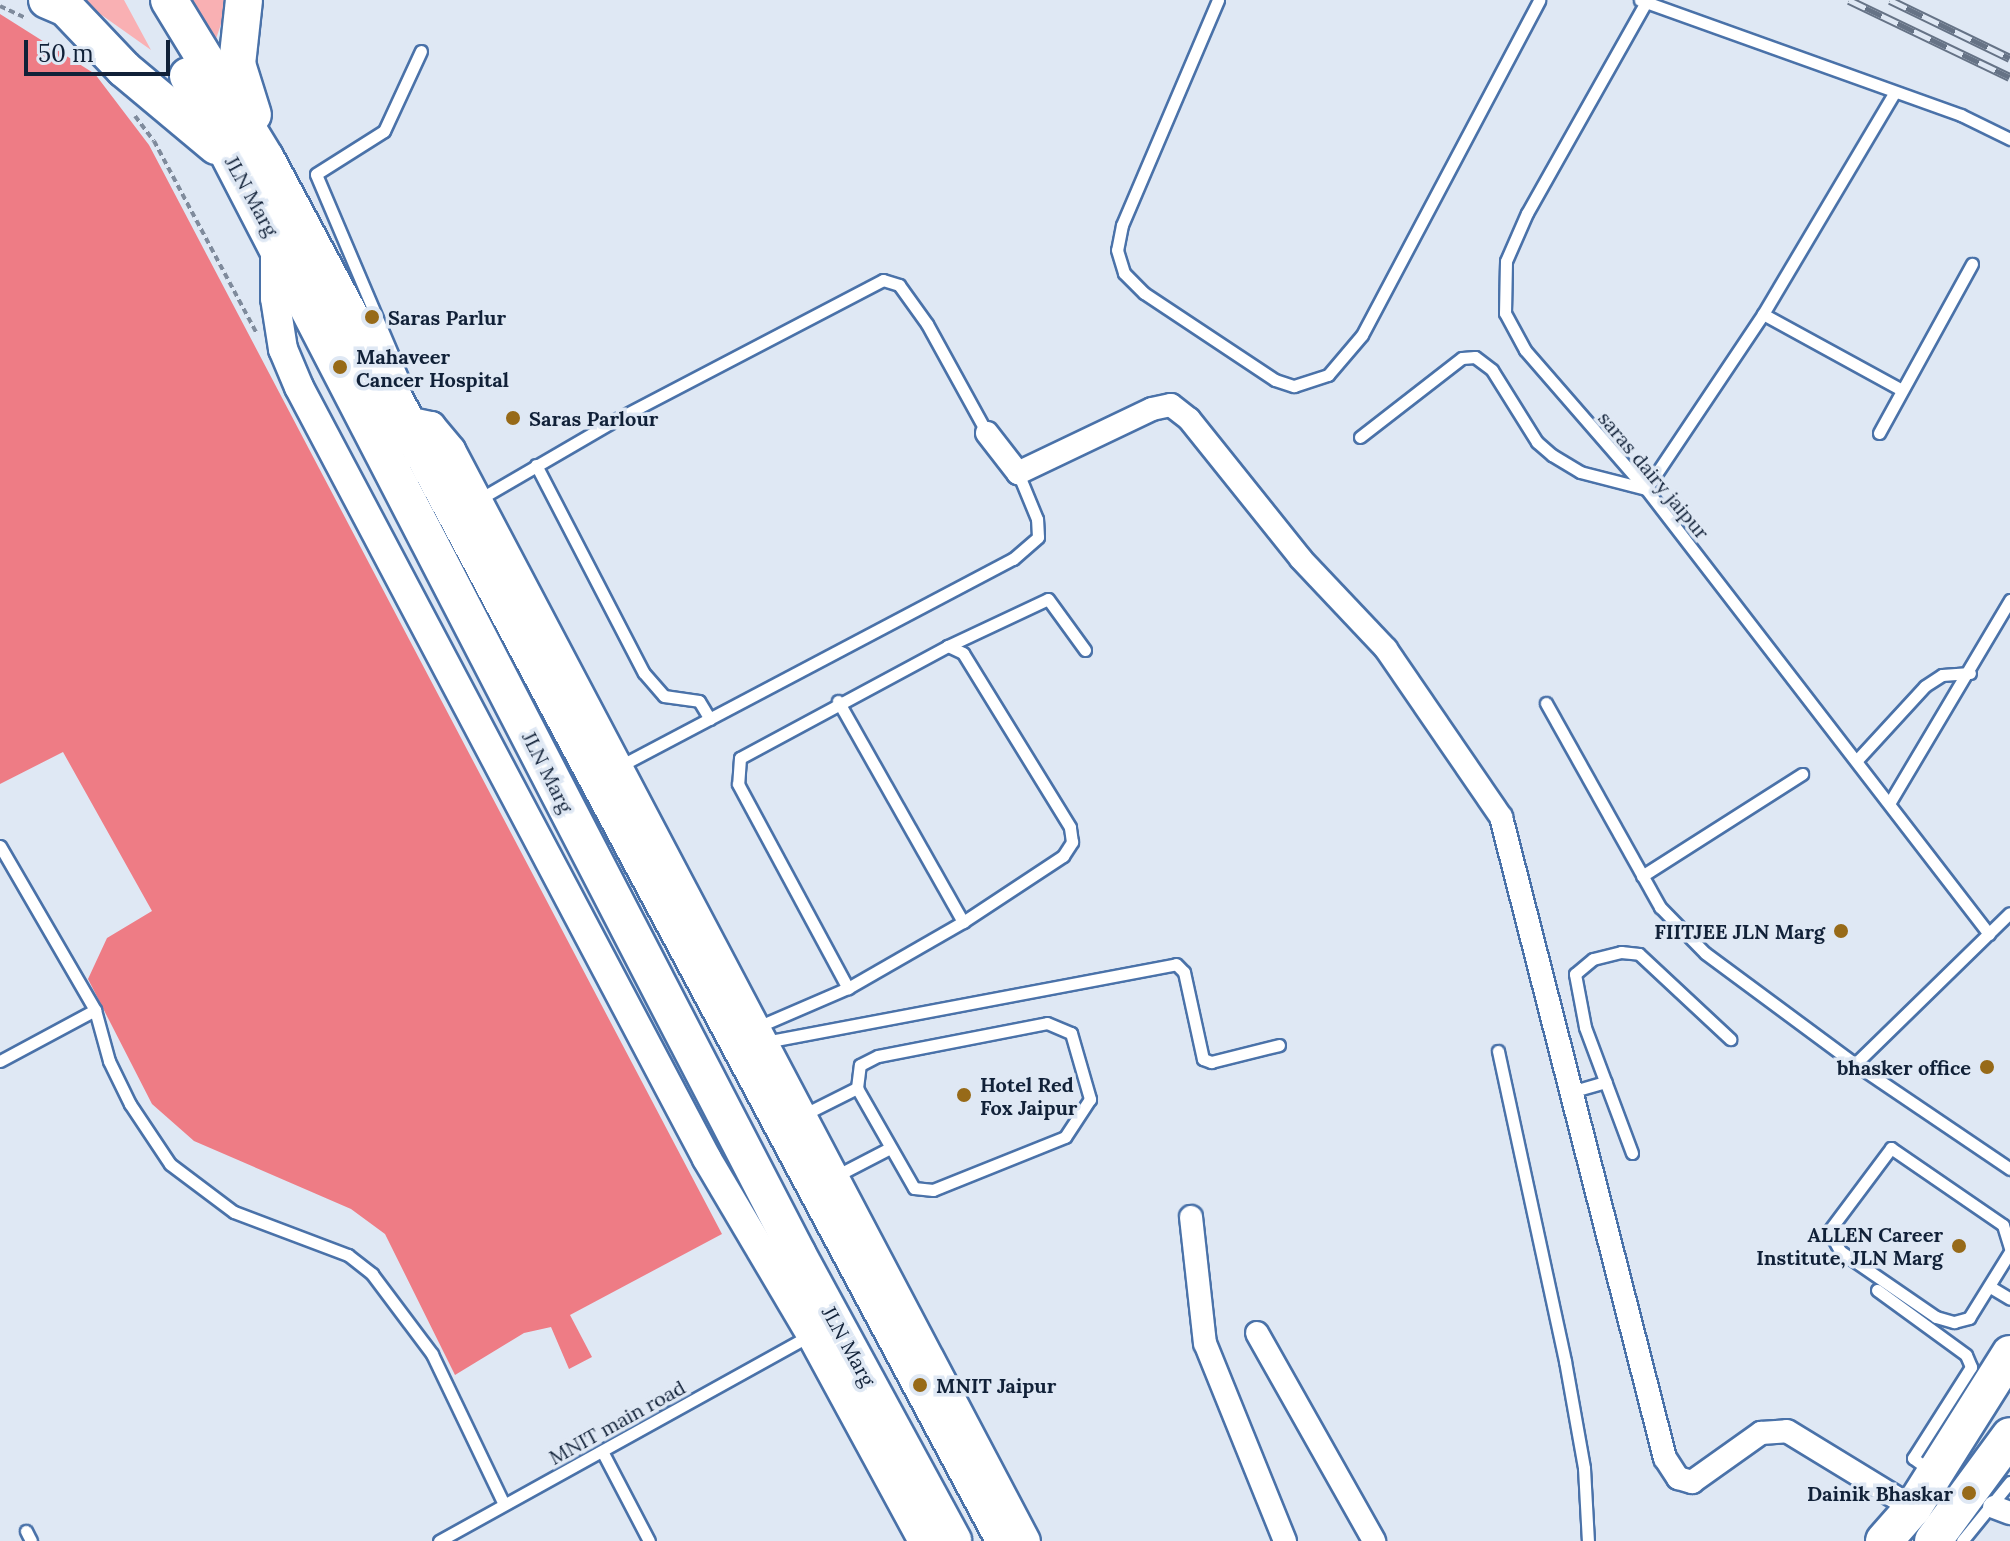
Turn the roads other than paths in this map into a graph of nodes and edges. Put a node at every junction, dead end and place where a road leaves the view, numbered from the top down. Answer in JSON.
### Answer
{"nodes":[{"id":1,"x":47,"y":0,"type":"edge"},
{"id":2,"x":149,"y":0,"type":"edge"},
{"id":3,"x":171,"y":0,"type":"edge"},
{"id":4,"x":244,"y":0,"type":"edge"},
{"id":5,"x":1218,"y":0,"type":"edge"},
{"id":6,"x":1539,"y":0,"type":"edge"},
{"id":7,"x":1643,"y":1,"type":"edge"},
{"id":8,"x":421,"y":51,"type":"dead end"},
{"id":9,"x":1894,"y":93,"type":"junction"},
{"id":10,"x":2010,"y":139,"type":"edge"},
{"id":11,"x":249,"y":160,"type":"junction"},
{"id":12,"x":1972,"y":264,"type":"dead end"},
{"id":13,"x":1763,"y":314,"type":"junction"},
{"id":14,"x":1902,"y":390,"type":"junction"},
{"id":15,"x":413,"y":412,"type":"junction"},
{"id":16,"x":987,"y":433,"type":"joint"},
{"id":17,"x":1879,"y":433,"type":"dead end"},
{"id":18,"x":1360,"y":437,"type":"dead end"},
{"id":19,"x":536,"y":465,"type":"junction"},
{"id":20,"x":1018,"y":473,"type":"junction"},
{"id":21,"x":1646,"y":489,"type":"junction"},
{"id":22,"x":465,"y":506,"type":"junction"},
{"id":23,"x":2010,"y":600,"type":"edge"},
{"id":24,"x":948,"y":646,"type":"junction"},
{"id":25,"x":1085,"y":650,"type":"dead end"},
{"id":26,"x":1970,"y":673,"type":"junction"},
{"id":27,"x":838,"y":701,"type":"junction"},
{"id":28,"x":1546,"y":703,"type":"dead end"},
{"id":29,"x":710,"y":719,"type":"junction"},
{"id":30,"x":1857,"y":760,"type":"junction"},
{"id":31,"x":605,"y":773,"type":"junction"},
{"id":32,"x":1802,"y":774,"type":"dead end"},
{"id":33,"x":1890,"y":802,"type":"junction"},
{"id":34,"x":0,"y":846,"type":"edge"},
{"id":35,"x":1642,"y":876,"type":"junction"},
{"id":36,"x":2010,"y":913,"type":"edge"},
{"id":37,"x":963,"y":922,"type":"junction"},
{"id":38,"x":1989,"y":934,"type":"junction"},
{"id":39,"x":848,"y":988,"type":"junction"},
{"id":40,"x":95,"y":1010,"type":"junction"},
{"id":41,"x":748,"y":1038,"type":"junction"},
{"id":42,"x":1730,"y":1039,"type":"dead end"},
{"id":43,"x":1279,"y":1045,"type":"dead end"},
{"id":44,"x":1498,"y":1051,"type":"dead end"},
{"id":45,"x":0,"y":1061,"type":"edge"},
{"id":46,"x":1855,"y":1064,"type":"junction"},
{"id":47,"x":1606,"y":1082,"type":"junction"},
{"id":48,"x":857,"y":1088,"type":"junction"},
{"id":49,"x":1574,"y":1091,"type":"junction"},
{"id":50,"x":799,"y":1117,"type":"junction"},
{"id":51,"x":890,"y":1148,"type":"junction"},
{"id":52,"x":1632,"y":1153,"type":"dead end"},
{"id":53,"x":2010,"y":1169,"type":"edge"},
{"id":54,"x":833,"y":1178,"type":"junction"},
{"id":55,"x":1191,"y":1217,"type":"dead end"},
{"id":56,"x":2010,"y":1250,"type":"edge"},
{"id":57,"x":1992,"y":1288,"type":"junction"},
{"id":58,"x":1877,"y":1290,"type":"dead end"},
{"id":59,"x":884,"y":1297,"type":"junction"},
{"id":60,"x":2010,"y":1299,"type":"edge"},
{"id":61,"x":824,"y":1328,"type":"junction"},
{"id":62,"x":1257,"y":1333,"type":"dead end"},
{"id":63,"x":2010,"y":1354,"type":"edge"},
{"id":64,"x":2010,"y":1436,"type":"edge"},
{"id":65,"x":603,"y":1453,"type":"junction"},
{"id":66,"x":1936,"y":1474,"type":"junction"},
{"id":67,"x":2010,"y":1482,"type":"edge"},
{"id":68,"x":503,"y":1502,"type":"junction"},
{"id":69,"x":1913,"y":1508,"type":"junction"},
{"id":70,"x":2002,"y":1510,"type":"edge"},
{"id":71,"x":439,"y":1541,"type":"edge"},
{"id":72,"x":649,"y":1541,"type":"edge"},
{"id":73,"x":923,"y":1541,"type":"edge"},
{"id":74,"x":953,"y":1541,"type":"edge"},
{"id":75,"x":1005,"y":1541,"type":"edge"},
{"id":76,"x":1026,"y":1541,"type":"edge"},
{"id":77,"x":1285,"y":1541,"type":"edge"},
{"id":78,"x":1374,"y":1541,"type":"edge"},
{"id":79,"x":1588,"y":1541,"type":"edge"},
{"id":80,"x":1884,"y":1541,"type":"edge"},
{"id":81,"x":1933,"y":1541,"type":"edge"},
{"id":82,"x":1962,"y":1541,"type":"edge"}],
"edges":[{"from":1,"to":11,"type":"main road"},
{"from":2,"to":11,"type":"main road","name":"JLN Marg"},
{"from":3,"to":11,"type":"main road"},
{"from":4,"to":11,"type":"main road"},
{"from":5,"to":6,"type":"lane"},
{"from":7,"to":9,"type":"lane"},
{"from":7,"to":21,"type":"lane","name":"saras dairy jaipur"},
{"from":8,"to":15,"type":"lane"},
{"from":9,"to":10,"type":"lane"},
{"from":9,"to":13,"type":"lane"},
{"from":11,"to":15,"type":"main road","name":"JLN Marg"},
{"from":11,"to":61,"type":"main road","name":"JLN Marg"},
{"from":12,"to":14,"type":"lane"},
{"from":13,"to":14,"type":"lane"},
{"from":13,"to":21,"type":"lane"},
{"from":14,"to":17,"type":"lane"},
{"from":15,"to":22,"type":"main road","name":"JLN Marg"},
{"from":16,"to":19,"type":"lane"},
{"from":16,"to":20,"type":"street"},
{"from":18,"to":21,"type":"lane"},
{"from":19,"to":22,"type":"lane"},
{"from":19,"to":29,"type":"lane"},
{"from":20,"to":29,"type":"lane"},
{"from":20,"to":49,"type":"street"},
{"from":21,"to":30,"type":"lane","name":"saras dairy jaipur"},
{"from":22,"to":31,"type":"main road","name":"JLN Marg"},
{"from":23,"to":26,"type":"lane"},
{"from":24,"to":25,"type":"lane"},
{"from":24,"to":27,"type":"lane"},
{"from":24,"to":37,"type":"lane"},
{"from":26,"to":30,"type":"lane"},
{"from":26,"to":33,"type":"lane"},
{"from":27,"to":37,"type":"lane"},
{"from":27,"to":39,"type":"lane"},
{"from":28,"to":35,"type":"lane"},
{"from":29,"to":31,"type":"lane"},
{"from":30,"to":33,"type":"lane","name":"saras dairy jaipur"},
{"from":31,"to":41,"type":"main road","name":"JLN Marg"},
{"from":32,"to":35,"type":"lane"},
{"from":33,"to":38,"type":"lane","name":"saras dairy jaipur"},
{"from":34,"to":40,"type":"lane"},
{"from":35,"to":46,"type":"lane"},
{"from":36,"to":38,"type":"lane"},
{"from":37,"to":39,"type":"lane"},
{"from":38,"to":46,"type":"lane"},
{"from":39,"to":41,"type":"lane"},
{"from":40,"to":45,"type":"lane"},
{"from":40,"to":68,"type":"lane"},
{"from":41,"to":43,"type":"lane"},
{"from":41,"to":50,"type":"street"},
{"from":41,"to":59,"type":"main road","name":"JLN Marg"},
{"from":42,"to":47,"type":"lane"},
{"from":44,"to":79,"type":"lane"},
{"from":46,"to":53,"type":"lane"},
{"from":47,"to":49,"type":"lane"},
{"from":47,"to":52,"type":"lane"},
{"from":48,"to":50,"type":"lane"},
{"from":48,"to":51,"type":"lane"},
{"from":48,"to":51,"type":"lane"},
{"from":49,"to":69,"type":"street"},
{"from":50,"to":54,"type":"street"},
{"from":51,"to":54,"type":"lane"},
{"from":54,"to":59,"type":"street"},
{"from":55,"to":77,"type":"street"},
{"from":56,"to":57,"type":"lane"},
{"from":56,"to":57,"type":"lane"},
{"from":57,"to":60,"type":"lane"},
{"from":58,"to":66,"type":"lane"},
{"from":59,"to":75,"type":"main road","name":"JLN Marg"},
{"from":59,"to":76,"type":"street"},
{"from":61,"to":65,"type":"lane","name":"MNIT main road"},
{"from":61,"to":73,"type":"street"},
{"from":61,"to":74,"type":"main road","name":"JLN Marg"},
{"from":62,"to":78,"type":"street"},
{"from":63,"to":66,"type":"main road"},
{"from":64,"to":81,"type":"main road"},
{"from":65,"to":68,"type":"lane","name":"MNIT main road"},
{"from":65,"to":72,"type":"lane"},
{"from":66,"to":69,"type":"main road"},
{"from":67,"to":70,"type":"lane"},
{"from":68,"to":71,"type":"lane","name":"MNIT main road"},
{"from":69,"to":80,"type":"main road"},
{"from":70,"to":82,"type":"lane"}]}
